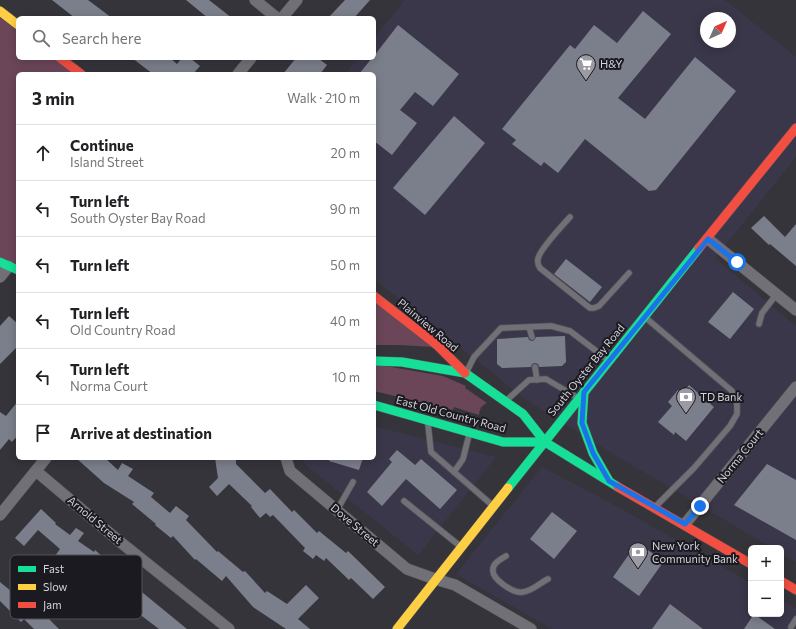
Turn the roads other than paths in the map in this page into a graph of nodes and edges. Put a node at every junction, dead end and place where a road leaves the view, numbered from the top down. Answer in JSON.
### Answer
{"nodes":[{"id":1,"x":255,"y":0,"type":"edge"},
{"id":2,"x":297,"y":0,"type":"edge"},
{"id":3,"x":0,"y":11,"type":"edge"},
{"id":4,"x":275,"y":16,"type":"edge"},
{"id":5,"x":284,"y":16,"type":"edge"},
{"id":6,"x":16,"y":23,"type":"edge"},
{"id":7,"x":63,"y":60,"type":"edge"},
{"id":8,"x":249,"y":60,"type":"edge"},
{"id":9,"x":78,"y":72,"type":"edge"},
{"id":10,"x":240,"y":72,"type":"edge"},
{"id":11,"x":796,"y":128,"type":"edge"},
{"id":12,"x":570,"y":217,"type":"dead end"},
{"id":13,"x":708,"y":239,"type":"junction"},
{"id":14,"x":9,"y":266,"type":"edge"},
{"id":15,"x":629,"y":273,"type":"dead end"},
{"id":16,"x":0,"y":277,"type":"edge"},
{"id":17,"x":776,"y":295,"type":"junction"},
{"id":18,"x":376,"y":298,"type":"edge"},
{"id":19,"x":796,"y":310,"type":"edge"},
{"id":20,"x":645,"y":317,"type":"junction"},
{"id":21,"x":759,"y":324,"type":"dead end"},
{"id":22,"x":530,"y":327,"type":"junction"},
{"id":23,"x":532,"y":337,"type":"dead end"},
{"id":24,"x":376,"y":361,"type":"edge"},
{"id":25,"x":609,"y":361,"type":"junction"},
{"id":26,"x":534,"y":367,"type":"dead end"},
{"id":27,"x":466,"y":373,"type":"junction"},
{"id":28,"x":538,"y":380,"type":"junction"},
{"id":29,"x":796,"y":387,"type":"edge"},
{"id":30,"x":581,"y":395,"type":"junction"},
{"id":31,"x":505,"y":402,"type":"junction"},
{"id":32,"x":376,"y":406,"type":"edge"},
{"id":33,"x":427,"y":420,"type":"junction"},
{"id":34,"x":469,"y":433,"type":"junction"},
{"id":35,"x":545,"y":442,"type":"junction"},
{"id":36,"x":44,"y":460,"type":"edge"},
{"id":37,"x":287,"y":460,"type":"edge"},
{"id":38,"x":36,"y":471,"type":"junction"},
{"id":39,"x":454,"y":472,"type":"junction"},
{"id":40,"x":609,"y":481,"type":"junction"},
{"id":41,"x":353,"y":482,"type":"dead end"},
{"id":42,"x":404,"y":501,"type":"dead end"},
{"id":43,"x":494,"y":506,"type":"junction"},
{"id":44,"x":655,"y":507,"type":"junction"},
{"id":45,"x":337,"y":510,"type":"junction"},
{"id":46,"x":0,"y":515,"type":"edge"},
{"id":47,"x":685,"y":524,"type":"junction"},
{"id":48,"x":462,"y":548,"type":"junction"},
{"id":49,"x":136,"y":555,"type":"edge"},
{"id":50,"x":506,"y":556,"type":"dead end"},
{"id":51,"x":142,"y":559,"type":"edge"},
{"id":52,"x":748,"y":562,"type":"edge"},
{"id":53,"x":435,"y":579,"type":"junction"},
{"id":54,"x":548,"y":579,"type":"dead end"},
{"id":55,"x":784,"y":583,"type":"edge"},
{"id":56,"x":796,"y":590,"type":"edge"},
{"id":57,"x":796,"y":619,"type":"edge"},
{"id":58,"x":791,"y":628,"type":"dead end"},
{"id":59,"x":229,"y":629,"type":"edge"},
{"id":60,"x":397,"y":629,"type":"edge"},
{"id":61,"x":531,"y":629,"type":"edge"}],
"edges":[{"from":1,"to":4,"type":"street"},
{"from":2,"to":5,"type":"street"},
{"from":3,"to":6,"type":"main road"},
{"from":7,"to":9,"type":"main road"},
{"from":8,"to":10,"type":"street"},
{"from":11,"to":13,"type":"main road","name":"South Oyster Bay Road"},
{"from":12,"to":15,"type":"lane"},
{"from":13,"to":17,"type":"street"},
{"from":13,"to":20,"type":"main road","name":"South Oyster Bay Road"},
{"from":14,"to":16,"type":"street"},
{"from":17,"to":19,"type":"street"},
{"from":17,"to":21,"type":"lane"},
{"from":18,"to":27,"type":"main road","name":"Plainview Road"},
{"from":20,"to":25,"type":"main road","name":"South Oyster Bay Road"},
{"from":20,"to":44,"type":"lane"},
{"from":22,"to":23,"type":"lane"},
{"from":22,"to":25,"type":"lane"},
{"from":22,"to":27,"type":"lane"},
{"from":24,"to":27,"type":"main road"},
{"from":25,"to":30,"type":"main road","name":"South Oyster Bay Road"},
{"from":26,"to":28,"type":"lane"},
{"from":27,"to":31,"type":"main road","name":"Plainview Road"},
{"from":28,"to":30,"type":"lane"},
{"from":28,"to":31,"type":"lane"},
{"from":29,"to":47,"type":"street","name":"Norma Court"},
{"from":30,"to":35,"type":"main road","name":"South Oyster Bay Road"},
{"from":30,"to":40,"type":"main road"},
{"from":31,"to":35,"type":"main road","name":"Plainview Road"},
{"from":32,"to":33,"type":"main road","name":"East Old Country Road"},
{"from":33,"to":34,"type":"main road","name":"East Old Country Road"},
{"from":33,"to":39,"type":"lane"},
{"from":34,"to":35,"type":"main road","name":"East Old Country Road"},
{"from":34,"to":39,"type":"lane"},
{"from":35,"to":40,"type":"main road"},
{"from":35,"to":43,"type":"main road","name":"South Oyster Bay Road"},
{"from":36,"to":38,"type":"street"},
{"from":37,"to":45,"type":"street","name":"Dove Street"},
{"from":38,"to":46,"type":"street"},
{"from":38,"to":49,"type":"street","name":"Arnold Street"},
{"from":39,"to":43,"type":"lane"},
{"from":40,"to":44,"type":"main road"},
{"from":41,"to":45,"type":"lane"},
{"from":42,"to":48,"type":"lane"},
{"from":43,"to":48,"type":"main road","name":"South Oyster Bay Road"},
{"from":44,"to":47,"type":"main road"},
{"from":45,"to":53,"type":"street","name":"Dove Street"},
{"from":47,"to":52,"type":"main road"},
{"from":48,"to":53,"type":"main road","name":"South Oyster Bay Road"},
{"from":50,"to":54,"type":"lane"},
{"from":51,"to":59,"type":"street","name":"Arnold Street"},
{"from":53,"to":60,"type":"main road","name":"South Oyster Bay Road"},
{"from":53,"to":61,"type":"street","name":"Dove Street"},
{"from":55,"to":56,"type":"main road"},
{"from":57,"to":58,"type":"lane"}]}
